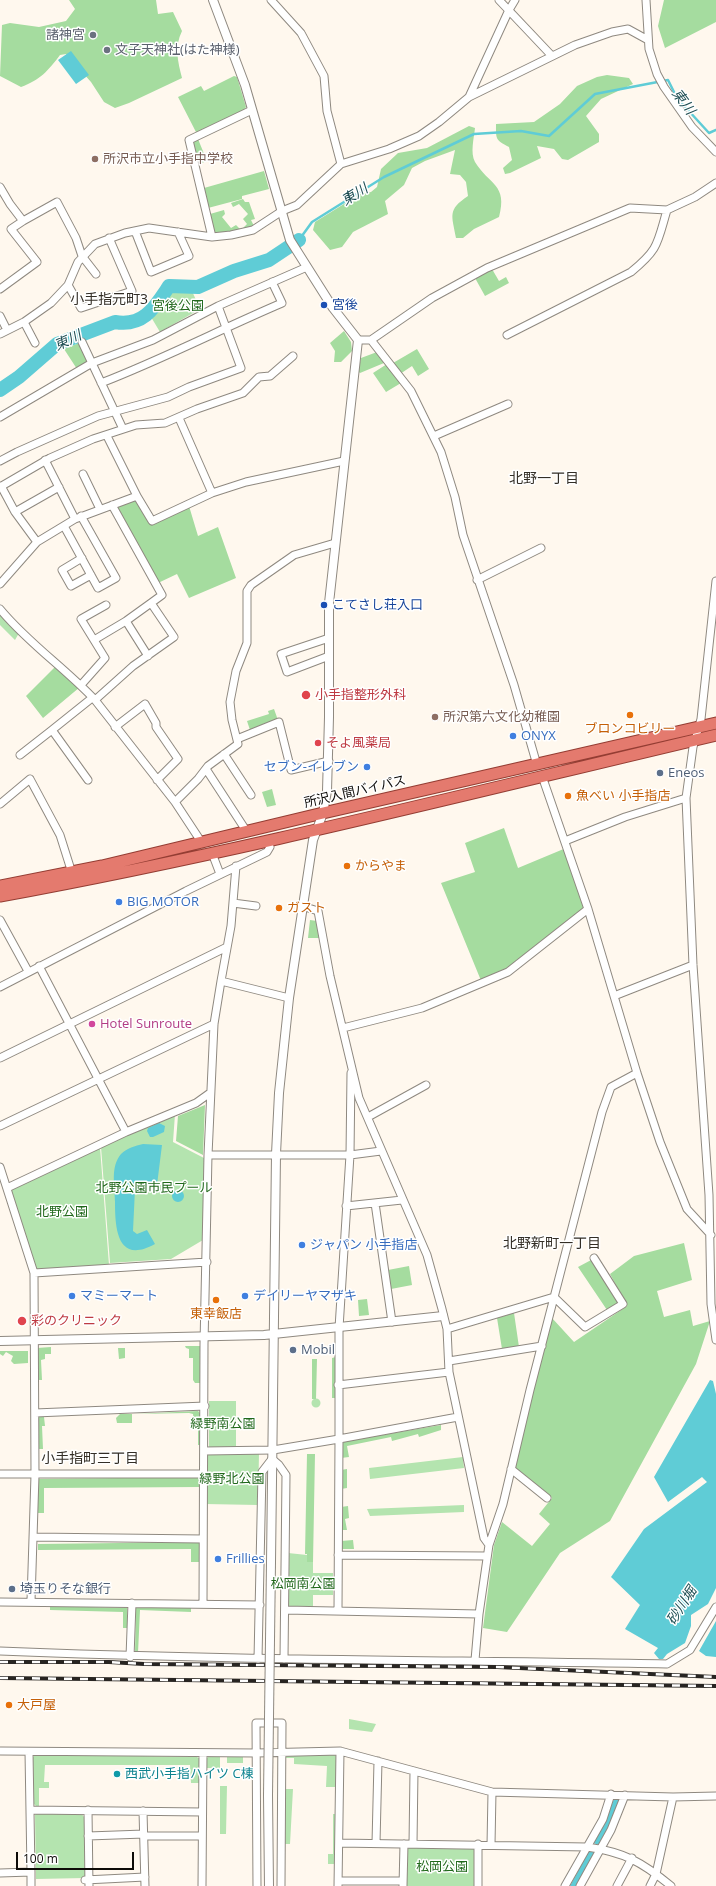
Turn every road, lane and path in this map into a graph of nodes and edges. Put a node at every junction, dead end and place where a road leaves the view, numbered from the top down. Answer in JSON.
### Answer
{"nodes":[{"id":1,"x":213,"y":0,"type":"edge"},
{"id":2,"x":272,"y":0,"type":"edge"},
{"id":3,"x":499,"y":0,"type":"edge"},
{"id":4,"x":515,"y":0,"type":"edge"},
{"id":5,"x":646,"y":0,"type":"edge"},
{"id":6,"x":509,"y":10,"type":"junction"},
{"id":7,"x":648,"y":40,"type":"junction"},
{"id":8,"x":552,"y":56,"type":"junction"},
{"id":9,"x":469,"y":97,"type":"junction"},
{"id":10,"x":252,"y":110,"type":"junction"},
{"id":11,"x":716,"y":152,"type":"edge"},
{"id":12,"x":341,"y":164,"type":"junction"},
{"id":13,"x":716,"y":183,"type":"edge"},
{"id":14,"x":0,"y":186,"type":"edge"},
{"id":15,"x":667,"y":210,"type":"junction"},
{"id":16,"x":282,"y":211,"type":"junction"},
{"id":17,"x":23,"y":221,"type":"junction"},
{"id":18,"x":135,"y":231,"type":"junction"},
{"id":19,"x":178,"y":232,"type":"junction"},
{"id":20,"x":212,"y":236,"type":"junction"},
{"id":21,"x":110,"y":238,"type":"junction"},
{"id":22,"x":82,"y":256,"type":"junction"},
{"id":23,"x":307,"y":267,"type":"junction"},
{"id":24,"x":96,"y":274,"type":"dead end"},
{"id":25,"x":272,"y":282,"type":"junction"},
{"id":26,"x":68,"y":285,"type":"junction"},
{"id":27,"x":0,"y":289,"type":"edge"},
{"id":28,"x":218,"y":306,"type":"junction"},
{"id":29,"x":0,"y":316,"type":"edge"},
{"id":30,"x":24,"y":322,"type":"junction"},
{"id":31,"x":227,"y":326,"type":"junction"},
{"id":32,"x":3,"y":332,"type":"edge"},
{"id":33,"x":506,"y":335,"type":"dead end"},
{"id":34,"x":358,"y":340,"type":"junction"},
{"id":35,"x":371,"y":340,"type":"junction"},
{"id":36,"x":82,"y":342,"type":"dead end"},
{"id":37,"x":35,"y":343,"type":"dead end"},
{"id":38,"x":293,"y":356,"type":"dead end"},
{"id":39,"x":92,"y":363,"type":"junction"},
{"id":40,"x":101,"y":383,"type":"junction"},
{"id":41,"x":508,"y":404,"type":"dead end"},
{"id":42,"x":114,"y":411,"type":"junction"},
{"id":43,"x":0,"y":417,"type":"edge"},
{"id":44,"x":180,"y":418,"type":"junction"},
{"id":45,"x":123,"y":429,"type":"junction"},
{"id":46,"x":107,"y":436,"type":"junction"},
{"id":47,"x":434,"y":436,"type":"junction"},
{"id":48,"x":45,"y":460,"type":"junction"},
{"id":49,"x":0,"y":461,"type":"edge"},
{"id":50,"x":344,"y":461,"type":"junction"},
{"id":51,"x":83,"y":474,"type":"dead end"},
{"id":52,"x":0,"y":487,"type":"edge"},
{"id":53,"x":59,"y":487,"type":"junction"},
{"id":54,"x":212,"y":493,"type":"junction"},
{"id":55,"x":137,"y":496,"type":"junction"},
{"id":56,"x":112,"y":505,"type":"junction"},
{"id":57,"x":100,"y":509,"type":"junction"},
{"id":58,"x":16,"y":512,"type":"junction"},
{"id":59,"x":78,"y":518,"type":"junction"},
{"id":60,"x":64,"y":526,"type":"junction"},
{"id":61,"x":37,"y":542,"type":"junction"},
{"id":62,"x":335,"y":543,"type":"junction"},
{"id":63,"x":540,"y":548,"type":"dead end"},
{"id":64,"x":82,"y":558,"type":"junction"},
{"id":65,"x":91,"y":575,"type":"junction"},
{"id":66,"x":477,"y":580,"type":"junction"},
{"id":67,"x":716,"y":583,"type":"edge"},
{"id":68,"x":0,"y":584,"type":"edge"},
{"id":69,"x":151,"y":603,"type":"junction"},
{"id":70,"x":106,"y":605,"type":"dead end"},
{"id":71,"x":0,"y":609,"type":"edge"},
{"id":72,"x":126,"y":621,"type":"junction"},
{"id":73,"x":329,"y":638,"type":"junction"},
{"id":74,"x":94,"y":640,"type":"junction"},
{"id":75,"x":148,"y":656,"type":"junction"},
{"id":76,"x":329,"y":656,"type":"junction"},
{"id":77,"x":81,"y":685,"type":"junction"},
{"id":78,"x":94,"y":699,"type":"junction"},
{"id":79,"x":716,"y":724,"type":"edge"},
{"id":80,"x":115,"y":727,"type":"junction"},
{"id":81,"x":699,"y":727,"type":"junction"},
{"id":82,"x":52,"y":730,"type":"junction"},
{"id":83,"x":716,"y":735,"type":"edge"},
{"id":84,"x":237,"y":739,"type":"junction"},
{"id":85,"x":695,"y":740,"type":"junction"},
{"id":86,"x":224,"y":754,"type":"junction"},
{"id":87,"x":20,"y":755,"type":"dead end"},
{"id":88,"x":329,"y":761,"type":"junction"},
{"id":89,"x":537,"y":765,"type":"junction"},
{"id":90,"x":206,"y":769,"type":"junction"},
{"id":91,"x":542,"y":776,"type":"junction"},
{"id":92,"x":88,"y":780,"type":"dead end"},
{"id":93,"x":157,"y":780,"type":"junction"},
{"id":94,"x":251,"y":795,"type":"dead end"},
{"id":95,"x":686,"y":798,"type":"junction"},
{"id":96,"x":175,"y":802,"type":"junction"},
{"id":97,"x":0,"y":804,"type":"edge"},
{"id":98,"x":323,"y":813,"type":"junction"},
{"id":99,"x":318,"y":829,"type":"junction"},
{"id":100,"x":247,"y":832,"type":"junction"},
{"id":101,"x":565,"y":841,"type":"junction"},
{"id":102,"x":202,"y":843,"type":"junction"},
{"id":103,"x":270,"y":847,"type":"dead end"},
{"id":104,"x":212,"y":853,"type":"junction"},
{"id":105,"x":236,"y":866,"type":"junction"},
{"id":106,"x":72,"y":873,"type":"junction"},
{"id":107,"x":220,"y":874,"type":"junction"},
{"id":108,"x":0,"y":886,"type":"edge"},
{"id":109,"x":0,"y":896,"type":"edge"},
{"id":110,"x":233,"y":903,"type":"junction"},
{"id":111,"x":256,"y":906,"type":"dead end"},
{"id":112,"x":302,"y":906,"type":"junction"},
{"id":113,"x":588,"y":909,"type":"junction"},
{"id":114,"x":0,"y":920,"type":"edge"},
{"id":115,"x":227,"y":947,"type":"junction"},
{"id":116,"x":693,"y":965,"type":"junction"},
{"id":117,"x":39,"y":966,"type":"junction"},
{"id":118,"x":28,"y":971,"type":"junction"},
{"id":119,"x":221,"y":981,"type":"junction"},
{"id":120,"x":0,"y":987,"type":"edge"},
{"id":121,"x":614,"y":996,"type":"junction"},
{"id":122,"x":289,"y":998,"type":"junction"},
{"id":123,"x":70,"y":1024,"type":"junction"},
{"id":124,"x":214,"y":1024,"type":"junction"},
{"id":125,"x":343,"y":1028,"type":"junction"},
{"id":126,"x":0,"y":1058,"type":"edge"},
{"id":127,"x":352,"y":1061,"type":"junction"},
{"id":128,"x":637,"y":1073,"type":"junction"},
{"id":129,"x":98,"y":1079,"type":"junction"},
{"id":130,"x":426,"y":1084,"type":"dead end"},
{"id":131,"x":210,"y":1093,"type":"junction"},
{"id":132,"x":368,"y":1117,"type":"junction"},
{"id":133,"x":0,"y":1126,"type":"edge"},
{"id":134,"x":126,"y":1132,"type":"junction"},
{"id":135,"x":381,"y":1151,"type":"junction"},
{"id":136,"x":276,"y":1154,"type":"junction"},
{"id":137,"x":208,"y":1155,"type":"junction"},
{"id":138,"x":350,"y":1155,"type":"junction"},
{"id":139,"x":0,"y":1167,"type":"edge"},
{"id":140,"x":7,"y":1188,"type":"junction"},
{"id":141,"x":713,"y":1194,"type":"edge"},
{"id":142,"x":402,"y":1200,"type":"junction"},
{"id":143,"x":375,"y":1203,"type":"junction"},
{"id":144,"x":346,"y":1206,"type":"junction"},
{"id":145,"x":711,"y":1235,"type":"junction"},
{"id":146,"x":594,"y":1258,"type":"dead end"},
{"id":147,"x":207,"y":1262,"type":"junction"},
{"id":148,"x":34,"y":1272,"type":"junction"},
{"id":149,"x":554,"y":1297,"type":"junction"},
{"id":150,"x":443,"y":1316,"type":"junction"},
{"id":151,"x":392,"y":1322,"type":"junction"},
{"id":152,"x":339,"y":1328,"type":"junction"},
{"id":153,"x":447,"y":1329,"type":"junction"},
{"id":154,"x":274,"y":1334,"type":"junction"},
{"id":155,"x":204,"y":1336,"type":"junction"},
{"id":156,"x":716,"y":1336,"type":"edge"},
{"id":157,"x":36,"y":1340,"type":"junction"},
{"id":158,"x":0,"y":1341,"type":"edge"},
{"id":159,"x":542,"y":1346,"type":"junction"},
{"id":160,"x":449,"y":1360,"type":"junction"},
{"id":161,"x":449,"y":1372,"type":"junction"},
{"id":162,"x":338,"y":1385,"type":"junction"},
{"id":163,"x":205,"y":1406,"type":"junction"},
{"id":164,"x":35,"y":1413,"type":"junction"},
{"id":165,"x":458,"y":1417,"type":"junction"},
{"id":166,"x":338,"y":1439,"type":"junction"},
{"id":167,"x":273,"y":1450,"type":"junction"},
{"id":168,"x":204,"y":1451,"type":"junction"},
{"id":169,"x":272,"y":1459,"type":"junction"},
{"id":170,"x":511,"y":1469,"type":"junction"},
{"id":171,"x":0,"y":1474,"type":"edge"},
{"id":172,"x":204,"y":1474,"type":"junction"},
{"id":173,"x":35,"y":1475,"type":"junction"},
{"id":174,"x":547,"y":1498,"type":"dead end"},
{"id":175,"x":33,"y":1537,"type":"junction"},
{"id":176,"x":203,"y":1539,"type":"junction"},
{"id":177,"x":489,"y":1545,"type":"junction"},
{"id":178,"x":338,"y":1555,"type":"junction"},
{"id":179,"x":487,"y":1556,"type":"junction"},
{"id":180,"x":31,"y":1601,"type":"junction"},
{"id":181,"x":0,"y":1602,"type":"edge"},
{"id":182,"x":132,"y":1603,"type":"junction"},
{"id":183,"x":203,"y":1604,"type":"junction"},
{"id":184,"x":260,"y":1605,"type":"junction"},
{"id":185,"x":716,"y":1607,"type":"edge"},
{"id":186,"x":285,"y":1610,"type":"junction"},
{"id":187,"x":338,"y":1610,"type":"junction"},
{"id":188,"x":479,"y":1614,"type":"junction"},
{"id":189,"x":0,"y":1652,"type":"edge"},
{"id":190,"x":130,"y":1657,"type":"junction"},
{"id":191,"x":258,"y":1659,"type":"junction"},
{"id":192,"x":284,"y":1659,"type":"junction"},
{"id":193,"x":475,"y":1660,"type":"junction"},
{"id":194,"x":0,"y":1751,"type":"edge"},
{"id":195,"x":340,"y":1751,"type":"junction"},
{"id":196,"x":29,"y":1752,"type":"junction"},
{"id":197,"x":203,"y":1753,"type":"junction"},
{"id":198,"x":257,"y":1753,"type":"junction"},
{"id":199,"x":281,"y":1753,"type":"junction"},
{"id":200,"x":378,"y":1761,"type":"junction"},
{"id":201,"x":414,"y":1771,"type":"junction"},
{"id":202,"x":492,"y":1792,"type":"junction"},
{"id":203,"x":611,"y":1794,"type":"junction"},
{"id":204,"x":625,"y":1795,"type":"junction"},
{"id":205,"x":673,"y":1796,"type":"junction"},
{"id":206,"x":716,"y":1796,"type":"edge"},
{"id":207,"x":30,"y":1810,"type":"junction"},
{"id":208,"x":88,"y":1810,"type":"junction"},
{"id":209,"x":144,"y":1811,"type":"junction"},
{"id":210,"x":202,"y":1812,"type":"junction"},
{"id":211,"x":144,"y":1835,"type":"junction"},
{"id":212,"x":88,"y":1836,"type":"junction"},
{"id":213,"x":202,"y":1836,"type":"junction"},
{"id":214,"x":339,"y":1843,"type":"junction"},
{"id":215,"x":376,"y":1843,"type":"junction"},
{"id":216,"x":404,"y":1844,"type":"junction"},
{"id":217,"x":413,"y":1844,"type":"junction"},
{"id":218,"x":478,"y":1844,"type":"junction"},
{"id":219,"x":491,"y":1845,"type":"junction"},
{"id":220,"x":587,"y":1847,"type":"junction"},
{"id":221,"x":601,"y":1848,"type":"junction"},
{"id":222,"x":632,"y":1858,"type":"junction"},
{"id":223,"x":31,"y":1872,"type":"junction"},
{"id":224,"x":0,"y":1873,"type":"edge"},
{"id":225,"x":656,"y":1874,"type":"junction"},
{"id":226,"x":145,"y":1877,"type":"junction"},
{"id":227,"x":88,"y":1882,"type":"edge"},
{"id":228,"x":338,"y":1883,"type":"edge"},
{"id":229,"x":403,"y":1884,"type":"edge"},
{"id":230,"x":31,"y":1886,"type":"edge"},
{"id":231,"x":145,"y":1886,"type":"edge"},
{"id":232,"x":202,"y":1886,"type":"edge"},
{"id":233,"x":257,"y":1886,"type":"edge"},
{"id":234,"x":269,"y":1886,"type":"edge"},
{"id":235,"x":280,"y":1886,"type":"edge"},
{"id":236,"x":478,"y":1886,"type":"edge"},
{"id":237,"x":565,"y":1886,"type":"edge"},
{"id":238,"x":580,"y":1886,"type":"edge"},
{"id":239,"x":617,"y":1886,"type":"edge"},
{"id":240,"x":650,"y":1886,"type":"edge"},
{"id":241,"x":671,"y":1886,"type":"edge"}],
"edges":[{"from":1,"to":10,"type":"street"},
{"from":2,"to":12,"type":"street"},
{"from":3,"to":6,"type":"street"},
{"from":4,"to":6,"type":"street"},
{"from":5,"to":7,"type":"street"},
{"from":6,"to":8,"type":"street"},
{"from":6,"to":9,"type":"street"},
{"from":7,"to":8,"type":"street"},
{"from":7,"to":11,"type":"street"},
{"from":8,"to":9,"type":"street"},
{"from":9,"to":12,"type":"street"},
{"from":10,"to":16,"type":"street"},
{"from":10,"to":20,"type":"street"},
{"from":12,"to":16,"type":"street"},
{"from":13,"to":15,"type":"street"},
{"from":14,"to":17,"type":"street"},
{"from":15,"to":33,"type":"street"},
{"from":15,"to":35,"type":"street"},
{"from":16,"to":20,"type":"street"},
{"from":16,"to":23,"type":"street"},
{"from":17,"to":22,"type":"street"},
{"from":17,"to":27,"type":"street"},
{"from":18,"to":19,"type":"street"},
{"from":18,"to":19,"type":"street"},
{"from":18,"to":21,"type":"street"},
{"from":19,"to":20,"type":"street"},
{"from":21,"to":22,"type":"street"},
{"from":21,"to":26,"type":"street"},
{"from":22,"to":24,"type":"street"},
{"from":22,"to":26,"type":"street"},
{"from":23,"to":25,"type":"street"},
{"from":23,"to":34,"type":"street"},
{"from":25,"to":28,"type":"street"},
{"from":25,"to":31,"type":"street"},
{"from":26,"to":30,"type":"street"},
{"from":28,"to":31,"type":"street"},
{"from":28,"to":39,"type":"street"},
{"from":29,"to":32,"type":"street"},
{"from":30,"to":32,"type":"street"},
{"from":30,"to":37,"type":"street"},
{"from":31,"to":40,"type":"street"},
{"from":31,"to":42,"type":"street"},
{"from":34,"to":35,"type":"street"},
{"from":34,"to":50,"type":"street"},
{"from":35,"to":47,"type":"street"},
{"from":36,"to":39,"type":"street"},
{"from":38,"to":44,"type":"street"},
{"from":39,"to":40,"type":"street"},
{"from":39,"to":43,"type":"street"},
{"from":40,"to":42,"type":"street"},
{"from":41,"to":47,"type":"street"},
{"from":42,"to":45,"type":"street"},
{"from":42,"to":49,"type":"street"},
{"from":44,"to":45,"type":"street"},
{"from":44,"to":54,"type":"street"},
{"from":45,"to":46,"type":"street"},
{"from":46,"to":48,"type":"street"},
{"from":46,"to":55,"type":"street"},
{"from":47,"to":66,"type":"street"},
{"from":48,"to":52,"type":"street"},
{"from":48,"to":53,"type":"street"},
{"from":50,"to":54,"type":"street"},
{"from":50,"to":62,"type":"street"},
{"from":51,"to":57,"type":"street"},
{"from":52,"to":58,"type":"street"},
{"from":53,"to":58,"type":"street"},
{"from":53,"to":59,"type":"street"},
{"from":54,"to":55,"type":"street"},
{"from":55,"to":56,"type":"street"},
{"from":56,"to":57,"type":"street"},
{"from":56,"to":69,"type":"street"},
{"from":57,"to":59,"type":"street"},
{"from":58,"to":61,"type":"street"},
{"from":59,"to":60,"type":"street"},
{"from":59,"to":65,"type":"street"},
{"from":60,"to":61,"type":"street"},
{"from":60,"to":64,"type":"street"},
{"from":61,"to":68,"type":"street"},
{"from":62,"to":73,"type":"street"},
{"from":62,"to":84,"type":"street"},
{"from":63,"to":66,"type":"street"},
{"from":64,"to":65,"type":"street"},
{"from":64,"to":65,"type":"street"},
{"from":66,"to":89,"type":"street"},
{"from":67,"to":81,"type":"street"},
{"from":69,"to":72,"type":"street"},
{"from":69,"to":75,"type":"street"},
{"from":70,"to":74,"type":"street"},
{"from":71,"to":77,"type":"street"},
{"from":72,"to":74,"type":"street"},
{"from":72,"to":75,"type":"street"},
{"from":73,"to":76,"type":"street"},
{"from":73,"to":76,"type":"street"},
{"from":74,"to":77,"type":"street"},
{"from":75,"to":78,"type":"street"},
{"from":76,"to":88,"type":"street"},
{"from":77,"to":78,"type":"street"},
{"from":78,"to":80,"type":"street"},
{"from":78,"to":82,"type":"street"},
{"from":79,"to":81,"type":"highway","name":"所沢入間バイパス"},
{"from":80,"to":93,"type":"street"},
{"from":80,"to":93,"type":"street"},
{"from":81,"to":85,"type":"street"},
{"from":81,"to":89,"type":"highway","name":"所沢入間バイパス"},
{"from":82,"to":87,"type":"street"},
{"from":82,"to":92,"type":"street"},
{"from":83,"to":85,"type":"highway","name":"所沢入間バイパス"},
{"from":84,"to":86,"type":"street"},
{"from":84,"to":88,"type":"street"},
{"from":85,"to":91,"type":"highway","name":"所沢入間バイパス"},
{"from":85,"to":95,"type":"street"},
{"from":86,"to":90,"type":"street"},
{"from":86,"to":94,"type":"street"},
{"from":88,"to":98,"type":"street"},
{"from":89,"to":98,"type":"highway","name":"所沢入間バイパス"},
{"from":90,"to":96,"type":"street"},
{"from":90,"to":100,"type":"street"},
{"from":91,"to":99,"type":"highway","name":"所沢入間バイパス"},
{"from":91,"to":101,"type":"street"},
{"from":93,"to":96,"type":"street"},
{"from":95,"to":101,"type":"street"},
{"from":95,"to":116,"type":"street"},
{"from":96,"to":102,"type":"street"},
{"from":97,"to":106,"type":"street"},
{"from":98,"to":99,"type":"street"},
{"from":98,"to":100,"type":"highway","name":"所沢入間バイパス"},
{"from":99,"to":104,"type":"highway","name":"所沢入間バイパス"},
{"from":99,"to":112,"type":"street"},
{"from":100,"to":102,"type":"highway","name":"所沢入間バイパス"},
{"from":101,"to":113,"type":"street"},
{"from":102,"to":106,"type":"highway","name":"所沢入間バイパス"},
{"from":103,"to":105,"type":"street"},
{"from":104,"to":107,"type":"street"},
{"from":104,"to":109,"type":"highway","name":"所沢入間バイパス"},
{"from":105,"to":107,"type":"street"},
{"from":105,"to":110,"type":"street"},
{"from":106,"to":108,"type":"highway","name":"所沢入間バイパス"},
{"from":107,"to":117,"type":"street"},
{"from":110,"to":111,"type":"street"},
{"from":110,"to":115,"type":"street"},
{"from":112,"to":122,"type":"street"},
{"from":112,"to":125,"type":"street"},
{"from":113,"to":121,"type":"street"},
{"from":113,"to":125,"type":"street"},
{"from":114,"to":118,"type":"street"},
{"from":115,"to":119,"type":"street"},
{"from":115,"to":123,"type":"street"},
{"from":116,"to":121,"type":"street"},
{"from":116,"to":141,"type":"street"},
{"from":117,"to":118,"type":"street"},
{"from":117,"to":123,"type":"street"},
{"from":118,"to":120,"type":"street"},
{"from":119,"to":122,"type":"street"},
{"from":119,"to":124,"type":"street"},
{"from":121,"to":128,"type":"street"},
{"from":122,"to":136,"type":"street"},
{"from":123,"to":126,"type":"street"},
{"from":123,"to":129,"type":"street"},
{"from":124,"to":129,"type":"street"},
{"from":124,"to":131,"type":"street"},
{"from":125,"to":127,"type":"street"},
{"from":127,"to":132,"type":"street"},
{"from":127,"to":138,"type":"street"},
{"from":128,"to":145,"type":"street"},
{"from":128,"to":149,"type":"street"},
{"from":129,"to":133,"type":"street"},
{"from":129,"to":134,"type":"street"},
{"from":130,"to":132,"type":"street"},
{"from":131,"to":134,"type":"street"},
{"from":131,"to":137,"type":"street"},
{"from":132,"to":135,"type":"street"},
{"from":134,"to":140,"type":"street"},
{"from":135,"to":138,"type":"street"},
{"from":135,"to":142,"type":"street"},
{"from":136,"to":137,"type":"street"},
{"from":136,"to":138,"type":"street"},
{"from":136,"to":154,"type":"street"},
{"from":137,"to":147,"type":"street"},
{"from":138,"to":144,"type":"street"},
{"from":139,"to":140,"type":"street"},
{"from":140,"to":148,"type":"street"},
{"from":141,"to":145,"type":"street"},
{"from":142,"to":143,"type":"street"},
{"from":142,"to":150,"type":"street"},
{"from":143,"to":144,"type":"street"},
{"from":143,"to":151,"type":"street"},
{"from":144,"to":152,"type":"street"},
{"from":145,"to":156,"type":"street"},
{"from":146,"to":149,"type":"street"},
{"from":147,"to":148,"type":"street"},
{"from":147,"to":155,"type":"street"},
{"from":148,"to":157,"type":"street"},
{"from":149,"to":153,"type":"street"},
{"from":149,"to":159,"type":"street"},
{"from":150,"to":151,"type":"street"},
{"from":150,"to":153,"type":"street"},
{"from":151,"to":152,"type":"street"},
{"from":152,"to":154,"type":"street"},
{"from":152,"to":162,"type":"street"},
{"from":153,"to":160,"type":"street"},
{"from":154,"to":155,"type":"street"},
{"from":154,"to":167,"type":"street"},
{"from":155,"to":157,"type":"street"},
{"from":155,"to":163,"type":"street"},
{"from":157,"to":158,"type":"street"},
{"from":157,"to":164,"type":"street"},
{"from":159,"to":160,"type":"street"},
{"from":159,"to":170,"type":"street"},
{"from":160,"to":161,"type":"street"},
{"from":161,"to":162,"type":"street"},
{"from":161,"to":165,"type":"street"},
{"from":162,"to":166,"type":"street"},
{"from":163,"to":164,"type":"street"},
{"from":163,"to":168,"type":"street"},
{"from":164,"to":173,"type":"street"},
{"from":165,"to":166,"type":"street"},
{"from":165,"to":177,"type":"street"},
{"from":166,"to":167,"type":"street"},
{"from":166,"to":178,"type":"street"},
{"from":167,"to":168,"type":"street"},
{"from":167,"to":169,"type":"street"},
{"from":168,"to":172,"type":"street"},
{"from":169,"to":184,"type":"street"},
{"from":169,"to":186,"type":"street"},
{"from":169,"to":234,"type":"street","bridge":true},
{"from":170,"to":174,"type":"street"},
{"from":170,"to":177,"type":"street"},
{"from":171,"to":173,"type":"street"},
{"from":172,"to":173,"type":"street"},
{"from":172,"to":176,"type":"street"},
{"from":173,"to":175,"type":"street"},
{"from":175,"to":176,"type":"street"},
{"from":175,"to":180,"type":"street"},
{"from":176,"to":183,"type":"street"},
{"from":177,"to":179,"type":"street"},
{"from":178,"to":179,"type":"street"},
{"from":178,"to":187,"type":"street"},
{"from":179,"to":188,"type":"street"},
{"from":180,"to":181,"type":"street"},
{"from":180,"to":182,"type":"street"},
{"from":182,"to":183,"type":"street"},
{"from":182,"to":190,"type":"street"},
{"from":183,"to":184,"type":"street"},
{"from":184,"to":191,"type":"street"},
{"from":185,"to":193,"type":"street"},
{"from":186,"to":187,"type":"street"},
{"from":186,"to":192,"type":"street"},
{"from":187,"to":188,"type":"street"},
{"from":188,"to":193,"type":"street"},
{"from":189,"to":190,"type":"street"},
{"from":190,"to":191,"type":"street"},
{"from":191,"to":192,"type":"street"},
{"from":192,"to":193,"type":"street"},
{"from":194,"to":196,"type":"street"},
{"from":195,"to":199,"type":"street"},
{"from":195,"to":200,"type":"street"},
{"from":195,"to":214,"type":"street"},
{"from":196,"to":197,"type":"street"},
{"from":196,"to":207,"type":"street"},
{"from":197,"to":198,"type":"street"},
{"from":197,"to":210,"type":"street"},
{"from":198,"to":199,"type":"street"},
{"from":198,"to":199,"type":"street"},
{"from":198,"to":233,"type":"street"},
{"from":199,"to":235,"type":"street"},
{"from":200,"to":201,"type":"street"},
{"from":200,"to":215,"type":"street"},
{"from":201,"to":202,"type":"street"},
{"from":201,"to":217,"type":"street"},
{"from":202,"to":203,"type":"street"},
{"from":202,"to":219,"type":"street"},
{"from":203,"to":204,"type":"street"},
{"from":203,"to":220,"type":"street"},
{"from":204,"to":205,"type":"street"},
{"from":204,"to":221,"type":"street"},
{"from":205,"to":206,"type":"street"},
{"from":205,"to":225,"type":"street"},
{"from":207,"to":208,"type":"street"},
{"from":207,"to":223,"type":"street"},
{"from":208,"to":209,"type":"street"},
{"from":208,"to":212,"type":"street"},
{"from":209,"to":210,"type":"street"},
{"from":209,"to":211,"type":"street"},
{"from":210,"to":213,"type":"street"},
{"from":211,"to":212,"type":"street"},
{"from":211,"to":213,"type":"street"},
{"from":211,"to":226,"type":"street"},
{"from":212,"to":227,"type":"street"},
{"from":213,"to":232,"type":"street"},
{"from":214,"to":215,"type":"street"},
{"from":214,"to":228,"type":"street"},
{"from":215,"to":216,"type":"street"},
{"from":216,"to":217,"type":"street"},
{"from":216,"to":229,"type":"street"},
{"from":217,"to":218,"type":"street"},
{"from":218,"to":219,"type":"street"},
{"from":218,"to":236,"type":"street"},
{"from":219,"to":220,"type":"street"},
{"from":220,"to":221,"type":"street"},
{"from":220,"to":237,"type":"street"},
{"from":221,"to":222,"type":"street"},
{"from":221,"to":238,"type":"street"},
{"from":222,"to":225,"type":"street"},
{"from":222,"to":239,"type":"street"},
{"from":223,"to":224,"type":"street"},
{"from":223,"to":230,"type":"street"},
{"from":225,"to":240,"type":"street"},
{"from":225,"to":241,"type":"street"},
{"from":226,"to":227,"type":"street"},
{"from":226,"to":231,"type":"street"},
{"from":228,"to":229,"type":"street"}]}
